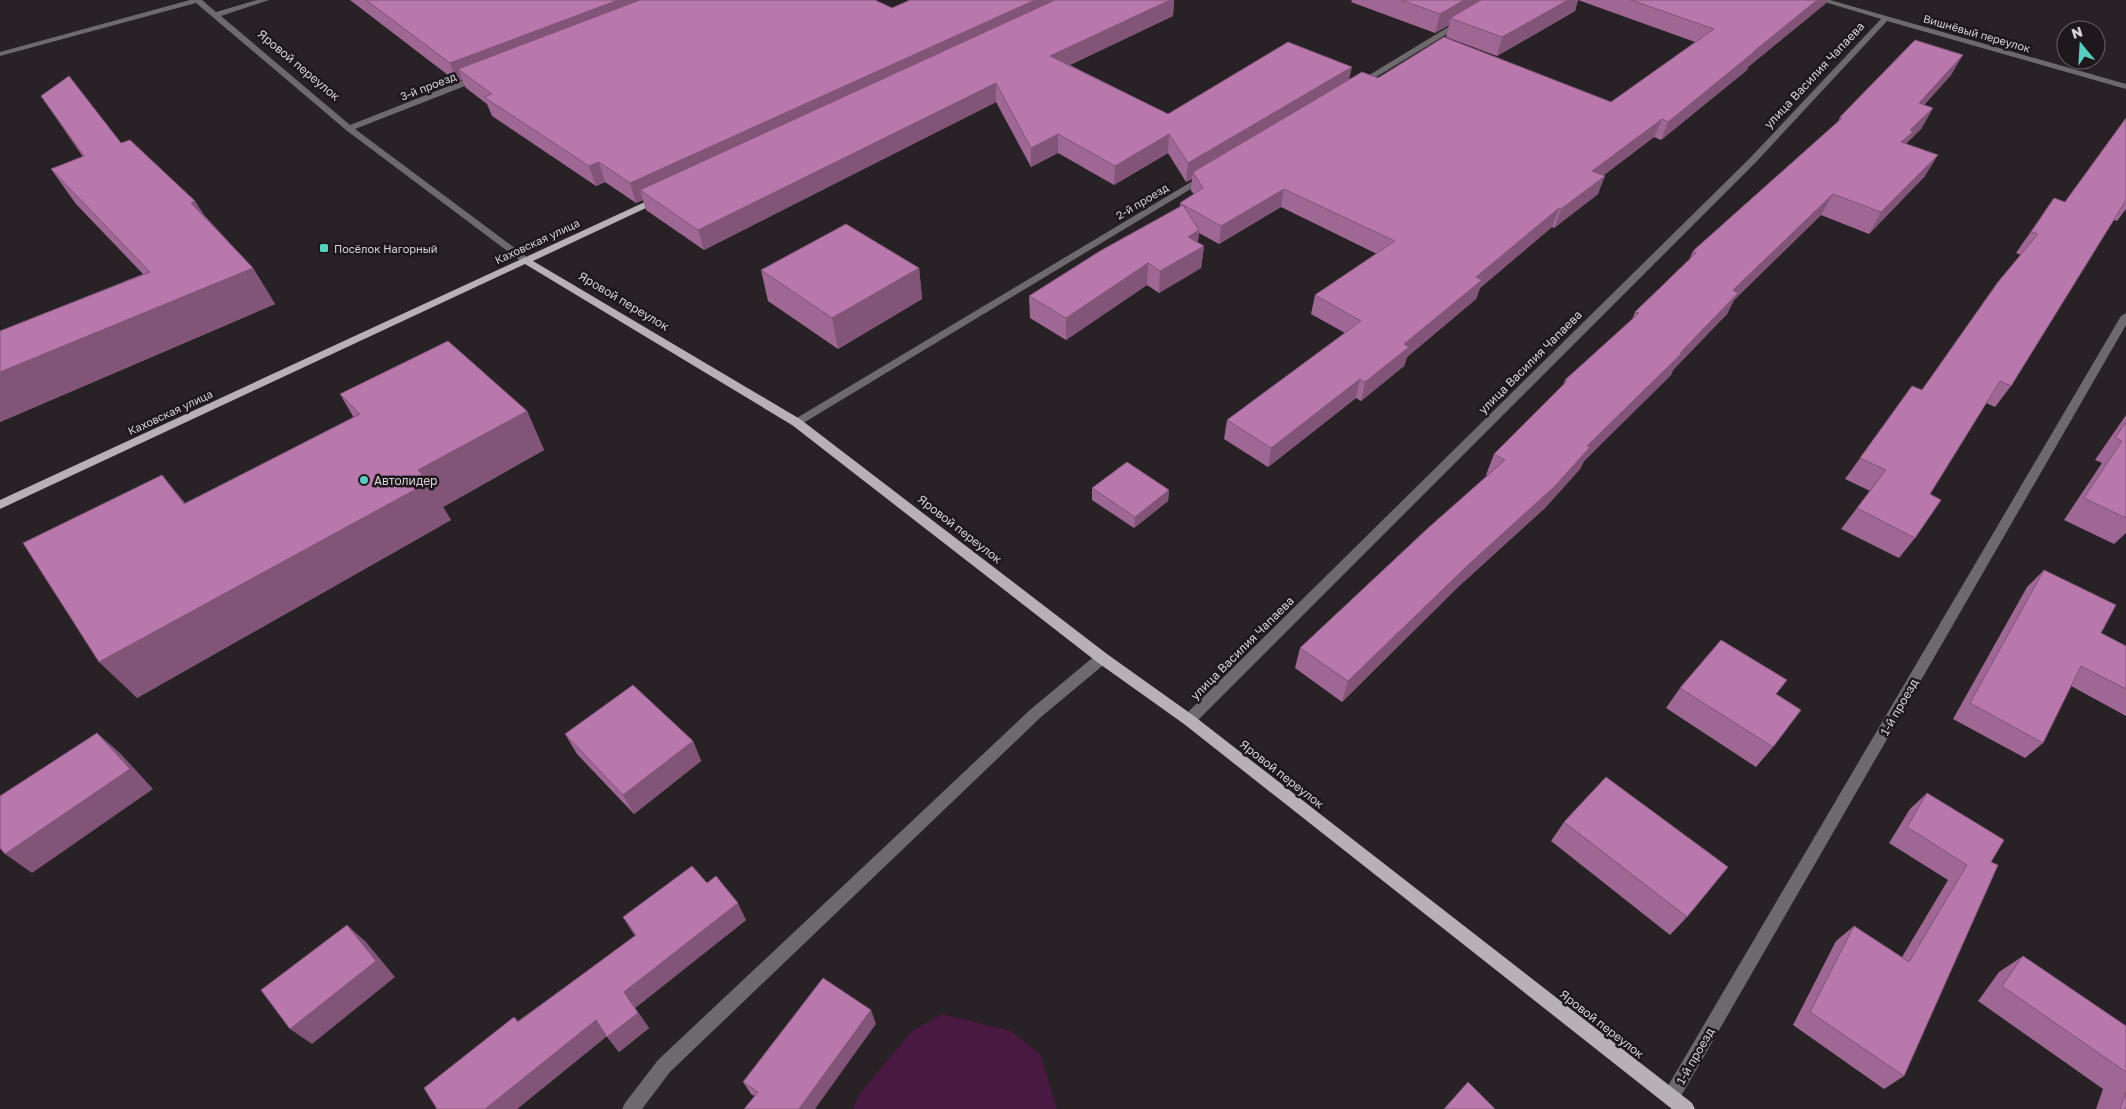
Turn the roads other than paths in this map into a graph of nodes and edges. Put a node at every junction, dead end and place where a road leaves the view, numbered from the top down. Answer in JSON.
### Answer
{"nodes":[{"id":1,"x":197,"y":0,"type":"edge"},
{"id":2,"x":265,"y":0,"type":"edge"},
{"id":3,"x":1822,"y":0,"type":"edge"},
{"id":4,"x":216,"y":16,"type":"junction"},
{"id":5,"x":1470,"y":18,"type":"edge"},
{"id":6,"x":1885,"y":19,"type":"junction"},
{"id":7,"x":0,"y":54,"type":"edge"},
{"id":8,"x":488,"y":74,"type":"edge"},
{"id":9,"x":2126,"y":87,"type":"edge"},
{"id":10,"x":1351,"y":89,"type":"edge"},
{"id":11,"x":350,"y":128,"type":"junction"},
{"id":12,"x":1214,"y":171,"type":"edge"},
{"id":13,"x":670,"y":193,"type":"edge"},
{"id":14,"x":526,"y":260,"type":"junction"},
{"id":15,"x":2126,"y":316,"type":"edge"},
{"id":16,"x":796,"y":422,"type":"junction"},
{"id":17,"x":0,"y":504,"type":"edge"},
{"id":18,"x":1102,"y":658,"type":"junction"},
{"id":19,"x":1189,"y":720,"type":"junction"},
{"id":20,"x":1671,"y":1097,"type":"junction"},
{"id":21,"x":631,"y":1109,"type":"edge"},
{"id":22,"x":1686,"y":1109,"type":"edge"}],
"edges":[{"from":1,"to":4,"type":"street","name":"Яровой переулок"},
{"from":1,"to":7,"type":"street"},
{"from":2,"to":4,"type":"street"},
{"from":3,"to":6,"type":"street","name":"Вишнёвый переулок"},
{"from":4,"to":11,"type":"street","name":"Яровой переулок"},
{"from":5,"to":10,"type":"street"},
{"from":6,"to":9,"type":"street","name":"Вишнёвый переулок"},
{"from":6,"to":19,"type":"street","name":"улица Василия Чапаева"},
{"from":8,"to":11,"type":"street","name":"3-й проезд"},
{"from":11,"to":14,"type":"street","name":"Яровой переулок"},
{"from":12,"to":16,"type":"street","name":"2-й проезд"},
{"from":13,"to":14,"type":"main road","name":"Каховская улица"},
{"from":14,"to":16,"type":"main road","name":"Яровой переулок"},
{"from":14,"to":17,"type":"main road","name":"Каховская улица"},
{"from":15,"to":20,"type":"street","name":"1-й проезд"},
{"from":16,"to":18,"type":"main road","name":"Яровой переулок"},
{"from":18,"to":19,"type":"main road","name":"Яровой переулок"},
{"from":18,"to":21,"type":"street"},
{"from":19,"to":20,"type":"main road","name":"Яровой переулок"},
{"from":20,"to":22,"type":"main road","name":"Яровой переулок"}]}
